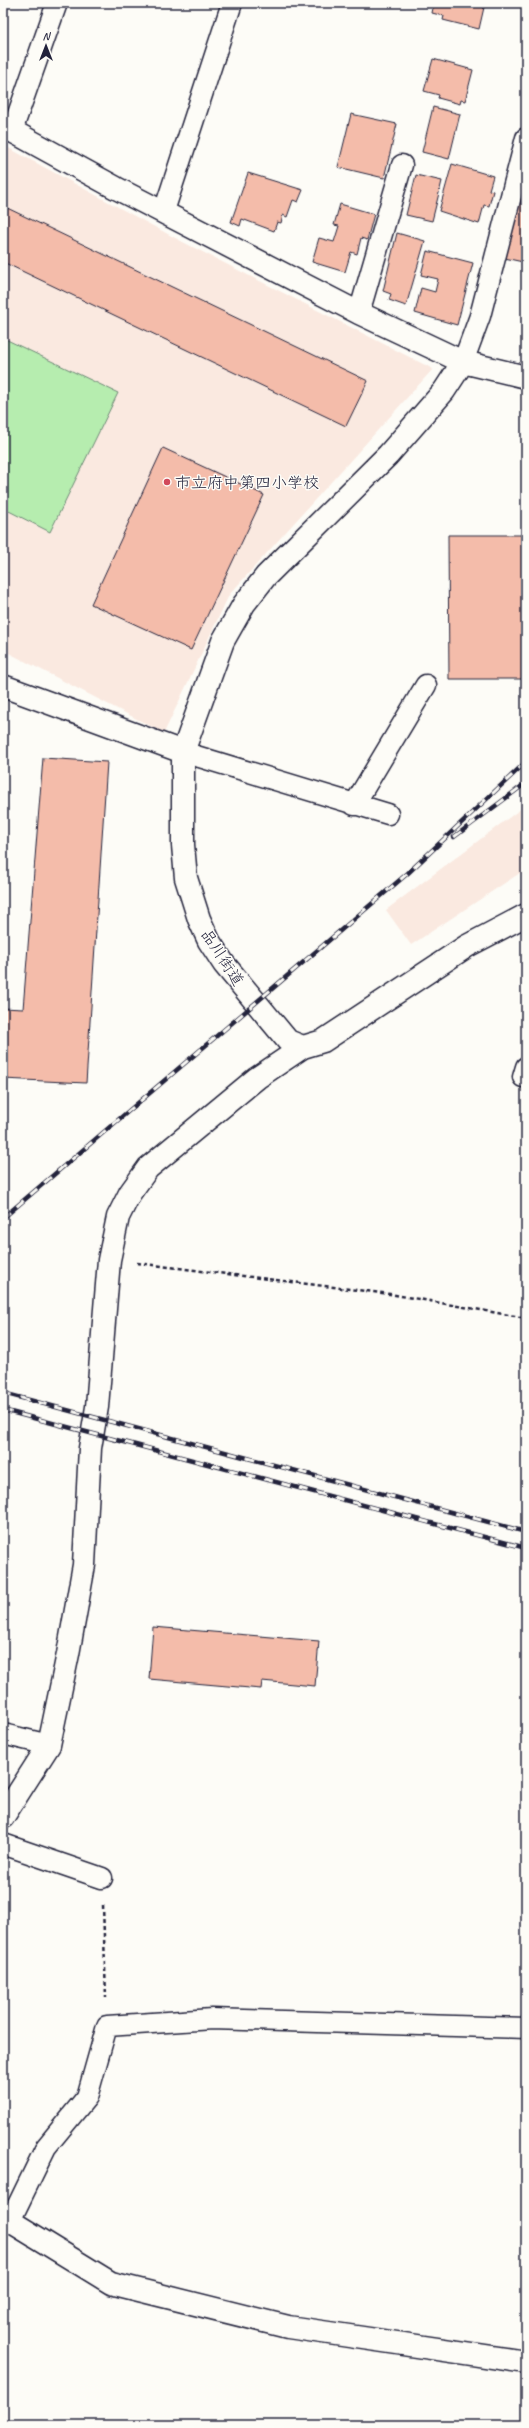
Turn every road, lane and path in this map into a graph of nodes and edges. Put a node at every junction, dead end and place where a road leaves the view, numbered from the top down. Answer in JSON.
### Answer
{"nodes":[{"id":1,"x":57,"y":3,"type":"edge"},
{"id":2,"x":232,"y":3,"type":"edge"},
{"id":3,"x":8,"y":128,"type":"edge"},
{"id":4,"x":526,"y":138,"type":"edge"},
{"id":5,"x":402,"y":165,"type":"dead end"},
{"id":6,"x":164,"y":211,"type":"junction"},
{"id":7,"x":359,"y":313,"type":"junction"},
{"id":8,"x":463,"y":362,"type":"junction"},
{"id":9,"x":526,"y":377,"type":"edge"},
{"id":10,"x":426,"y":685,"type":"dead end"},
{"id":11,"x":3,"y":686,"type":"edge"},
{"id":12,"x":183,"y":752,"type":"junction"},
{"id":13,"x":354,"y":805,"type":"junction"},
{"id":14,"x":388,"y":814,"type":"dead end"},
{"id":15,"x":526,"y":915,"type":"edge"},
{"id":16,"x":303,"y":1047,"type":"junction"},
{"id":17,"x":109,"y":1260,"type":"junction"},
{"id":18,"x":526,"y":1318,"type":"edge"},
{"id":19,"x":3,"y":1734,"type":"edge"},
{"id":20,"x":49,"y":1745,"type":"junction"},
{"id":21,"x":3,"y":1817,"type":"edge"},
{"id":22,"x":3,"y":1844,"type":"edge"},
{"id":23,"x":102,"y":1878,"type":"joint"},
{"id":24,"x":107,"y":2026,"type":"junction"},
{"id":25,"x":526,"y":2028,"type":"edge"},
{"id":26,"x":7,"y":2221,"type":"edge"},
{"id":27,"x":526,"y":2362,"type":"edge"}],
"edges":[{"from":1,"to":3,"type":"lane"},
{"from":2,"to":6,"type":"lane"},
{"from":3,"to":6,"type":"street"},
{"from":4,"to":8,"type":"lane"},
{"from":5,"to":7,"type":"lane"},
{"from":6,"to":7,"type":"street"},
{"from":7,"to":8,"type":"street"},
{"from":8,"to":9,"type":"street"},
{"from":8,"to":12,"type":"street","name":"品川街道"},
{"from":10,"to":13,"type":"lane"},
{"from":11,"to":12,"type":"street"},
{"from":12,"to":13,"type":"lane"},
{"from":12,"to":16,"type":"street","name":"品川街道"},
{"from":13,"to":14,"type":"lane"},
{"from":15,"to":16,"type":"street"},
{"from":16,"to":17,"type":"street"},
{"from":17,"to":18,"type":"path"},
{"from":17,"to":20,"type":"street"},
{"from":19,"to":20,"type":"lane"},
{"from":20,"to":21,"type":"street"},
{"from":22,"to":23,"type":"lane"},
{"from":23,"to":24,"type":"path"},
{"from":24,"to":25,"type":"lane"},
{"from":24,"to":26,"type":"lane"},
{"from":26,"to":27,"type":"street"}]}
